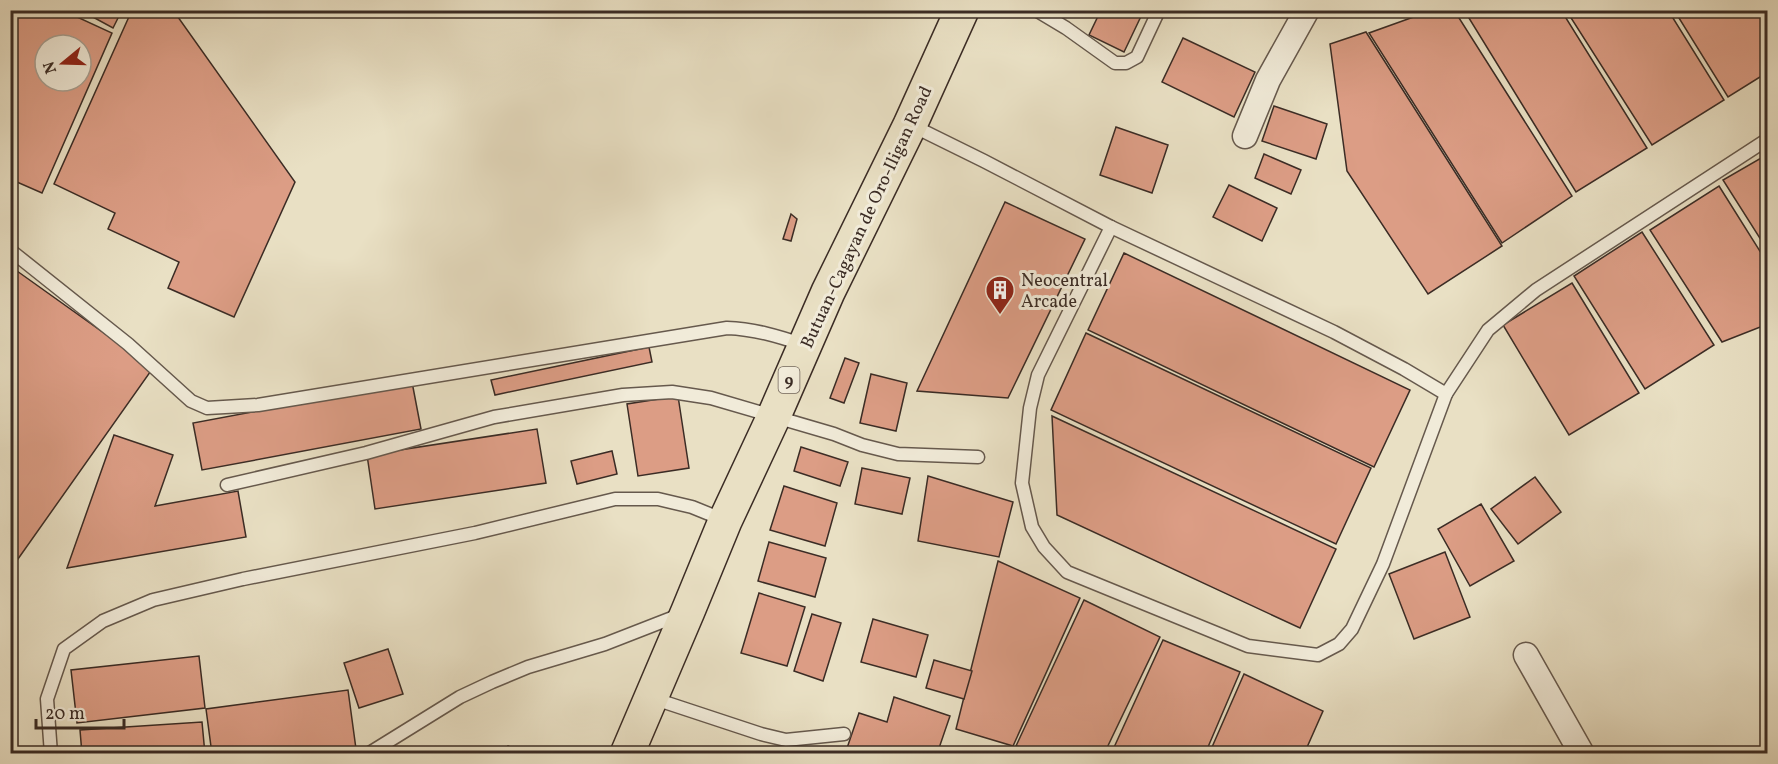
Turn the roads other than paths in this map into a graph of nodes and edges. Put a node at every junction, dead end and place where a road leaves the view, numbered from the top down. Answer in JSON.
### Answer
{"nodes":[{"id":1,"x":962,"y":10,"type":"edge"},
{"id":2,"x":1036,"y":10,"type":"edge"},
{"id":3,"x":1159,"y":10,"type":"edge"},
{"id":4,"x":1307,"y":10,"type":"edge"},
{"id":5,"x":910,"y":124,"type":"junction"},
{"id":6,"x":1245,"y":136,"type":"dead end"},
{"id":7,"x":1767,"y":139,"type":"edge"},
{"id":8,"x":1111,"y":227,"type":"junction"},
{"id":9,"x":10,"y":250,"type":"edge"},
{"id":10,"x":805,"y":345,"type":"junction"},
{"id":11,"x":1446,"y":394,"type":"junction"},
{"id":12,"x":774,"y":416,"type":"junction"},
{"id":13,"x":978,"y":457,"type":"dead end"},
{"id":14,"x":227,"y":485,"type":"dead end"},
{"id":15,"x":725,"y":521,"type":"junction"},
{"id":16,"x":688,"y":611,"type":"junction"},
{"id":17,"x":1526,"y":655,"type":"dead end"},
{"id":18,"x":651,"y":697,"type":"junction"},
{"id":19,"x":844,"y":734,"type":"dead end"},
{"id":20,"x":51,"y":753,"type":"edge"},
{"id":21,"x":368,"y":753,"type":"edge"},
{"id":22,"x":627,"y":753,"type":"edge"},
{"id":23,"x":1582,"y":753,"type":"edge"}],
"edges":[{"from":1,"to":5,"type":"highway","name":"Butuan-Cagayan de Oro-Iligan Road","number":"9"},
{"from":2,"to":3,"type":"lane"},
{"from":4,"to":6,"type":"street"},
{"from":5,"to":8,"type":"lane"},
{"from":5,"to":10,"type":"highway","name":"Butuan-Cagayan de Oro-Iligan Road","number":"9"},
{"from":7,"to":11,"type":"lane"},
{"from":8,"to":11,"type":"lane"},
{"from":8,"to":11,"type":"lane"},
{"from":9,"to":10,"type":"lane"},
{"from":10,"to":12,"type":"highway","name":"Butuan-Cagayan de Oro-Iligan Road","number":"9"},
{"from":12,"to":13,"type":"lane"},
{"from":12,"to":14,"type":"lane"},
{"from":12,"to":15,"type":"highway","name":"Butuan-Cagayan de Oro-Iligan Road","number":"9"},
{"from":15,"to":16,"type":"highway","name":"Butuan-Cagayan de Oro-Iligan Road","number":"9"},
{"from":15,"to":20,"type":"lane"},
{"from":16,"to":18,"type":"highway","name":"Butuan-Cagayan de Oro-Iligan Road","number":"9"},
{"from":16,"to":21,"type":"lane"},
{"from":17,"to":23,"type":"street"},
{"from":18,"to":19,"type":"lane"},
{"from":18,"to":22,"type":"highway","name":"Butuan-Cagayan de Oro-Iligan Road","number":"9"}]}
